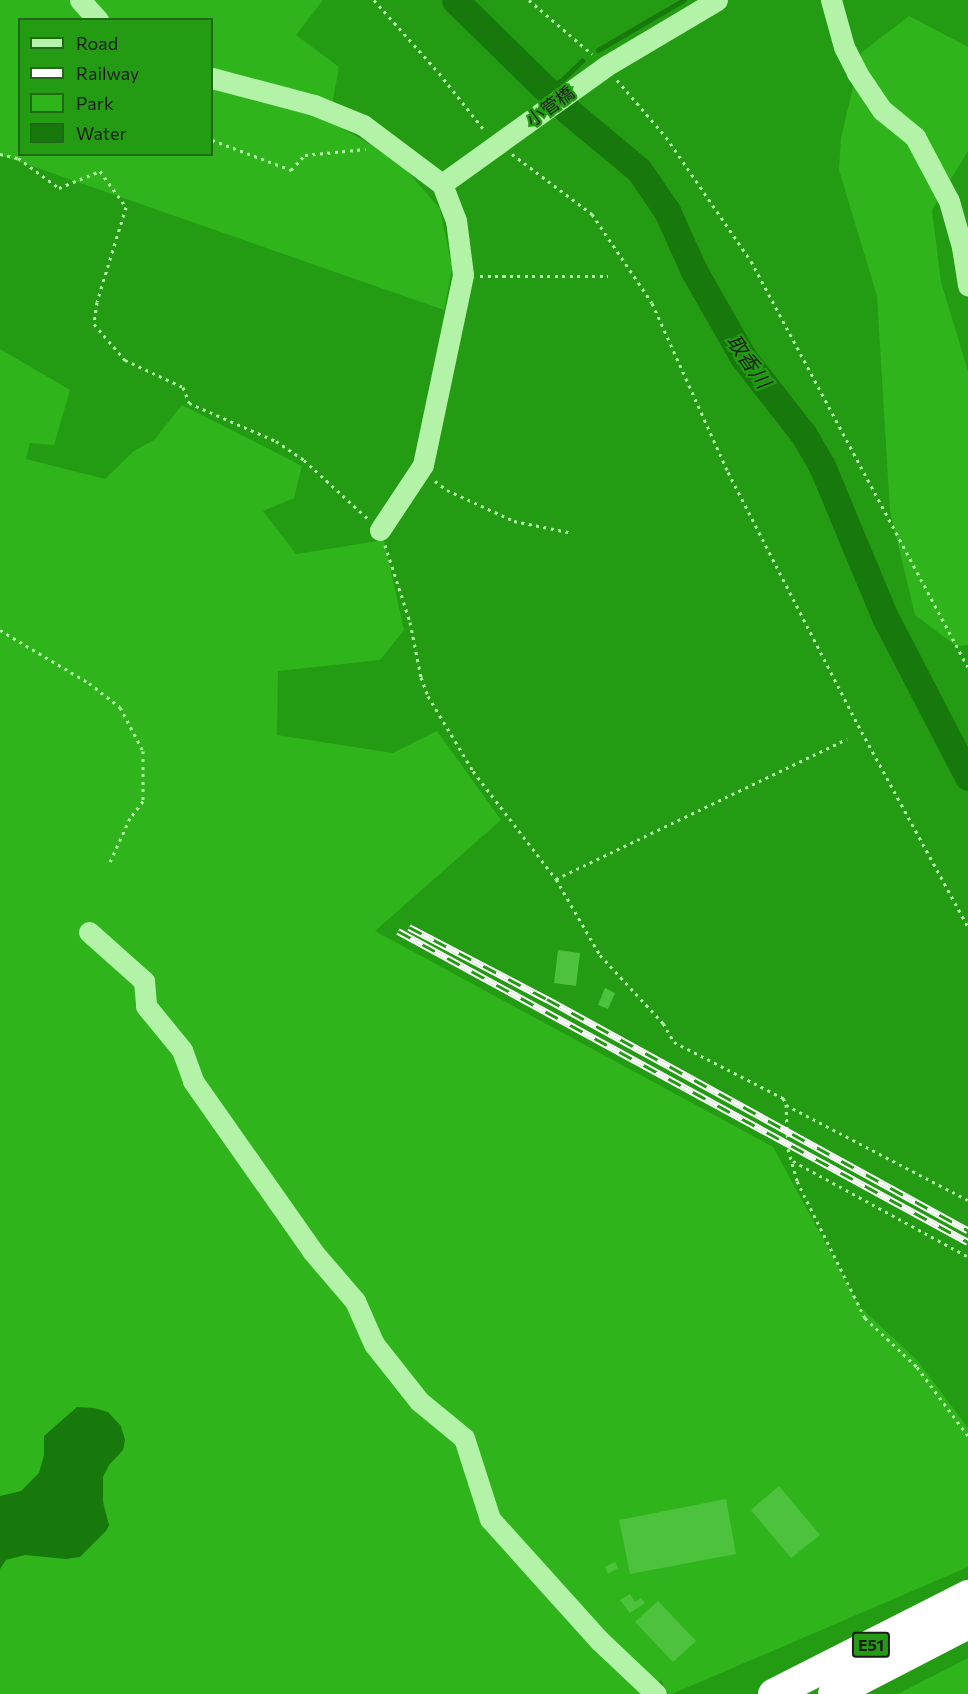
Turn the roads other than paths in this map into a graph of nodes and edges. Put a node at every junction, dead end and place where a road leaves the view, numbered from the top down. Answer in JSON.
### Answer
{"nodes":[{"id":1,"x":80,"y":0,"type":"edge"},
{"id":2,"x":717,"y":0,"type":"edge"},
{"id":3,"x":831,"y":0,"type":"edge"},
{"id":4,"x":96,"y":18,"type":"edge"},
{"id":5,"x":213,"y":78,"type":"edge"},
{"id":6,"x":442,"y":184,"type":"junction"},
{"id":7,"x":968,"y":286,"type":"edge"},
{"id":8,"x":380,"y":530,"type":"road end"},
{"id":9,"x":89,"y":932,"type":"dead end"},
{"id":10,"x":968,"y":1595,"type":"edge"},
{"id":11,"x":968,"y":1624,"type":"edge"},
{"id":12,"x":658,"y":1692,"type":"edge"},
{"id":13,"x":773,"y":1694,"type":"edge"},
{"id":14,"x":833,"y":1694,"type":"edge"}],
"edges":[{"from":1,"to":4,"type":"street"},
{"from":2,"to":6,"type":"street","name":"小管橋"},
{"from":3,"to":7,"type":"street"},
{"from":5,"to":6,"type":"street"},
{"from":6,"to":8,"type":"street"},
{"from":9,"to":12,"type":"street"},
{"from":10,"to":13,"type":"highway","number":"E51"},
{"from":11,"to":14,"type":"highway","number":"E51"}]}
